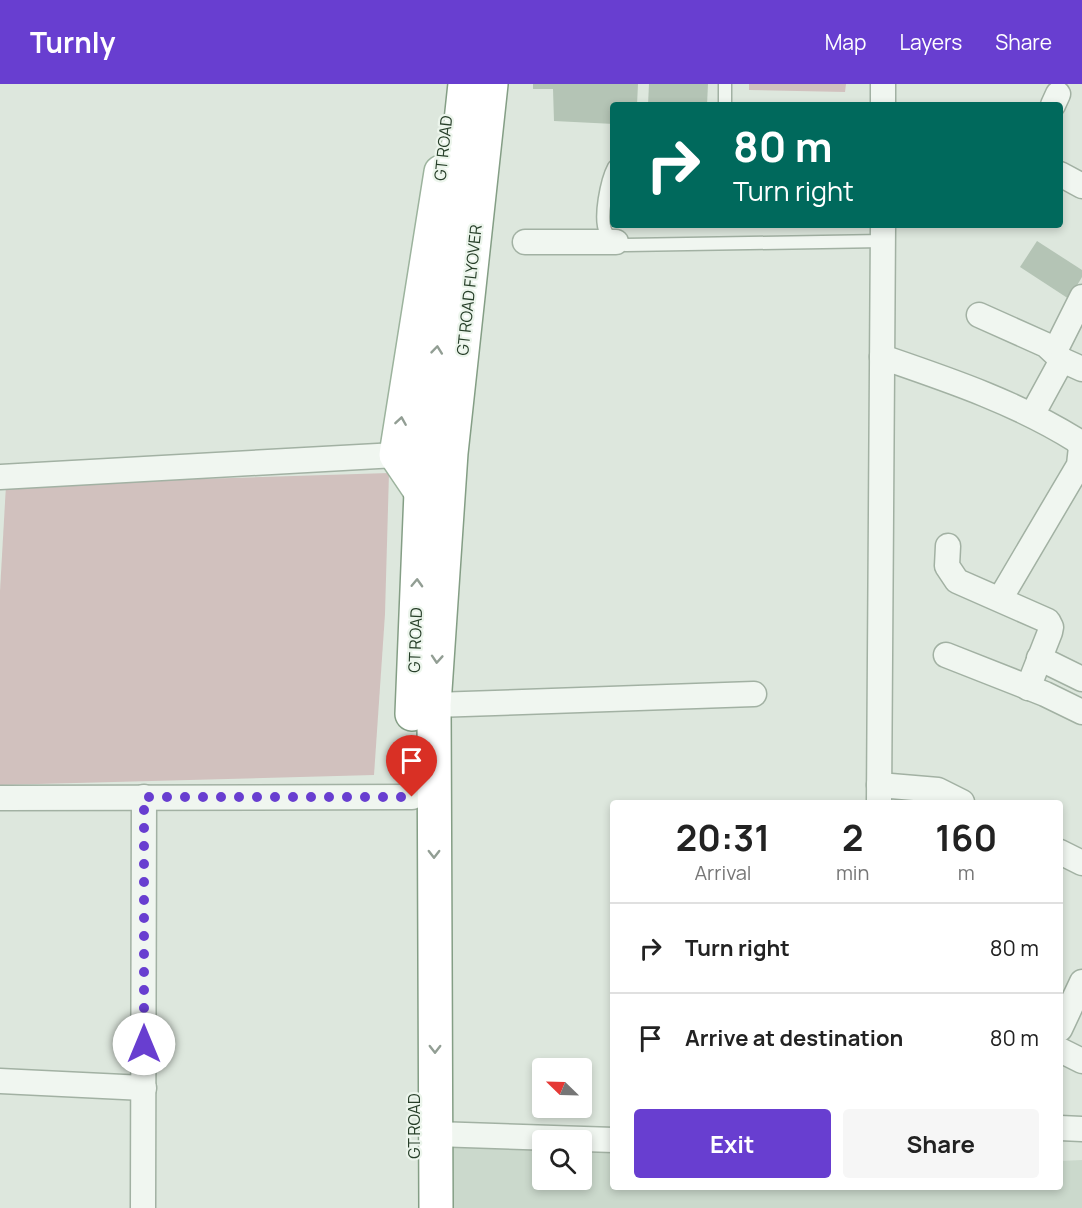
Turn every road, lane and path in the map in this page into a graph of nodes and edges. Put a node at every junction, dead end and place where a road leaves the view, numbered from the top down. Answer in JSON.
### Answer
{"nodes":[{"id":1,"x":449,"y":84,"type":"edge"},
{"id":2,"x":465,"y":84,"type":"edge"},
{"id":3,"x":491,"y":84,"type":"edge"},
{"id":4,"x":501,"y":84,"type":"edge"},
{"id":5,"x":725,"y":84,"type":"edge"},
{"id":6,"x":884,"y":84,"type":"edge"},
{"id":7,"x":725,"y":102,"type":"edge"},
{"id":8,"x":883,"y":102,"type":"edge"},
{"id":9,"x":1063,"y":176,"type":"edge"},
{"id":10,"x":610,"y":184,"type":"edge"},
{"id":11,"x":1082,"y":186,"type":"edge"},
{"id":12,"x":883,"y":233,"type":"edge"},
{"id":13,"x":525,"y":242,"type":"dead end"},
{"id":14,"x":616,"y":242,"type":"junction"},
{"id":15,"x":1082,"y":297,"type":"edge"},
{"id":16,"x":979,"y":315,"type":"dead end"},
{"id":17,"x":882,"y":357,"type":"junction"},
{"id":18,"x":1066,"y":360,"type":"edge"},
{"id":19,"x":1032,"y":415,"type":"junction"},
{"id":20,"x":424,"y":453,"type":"junction"},
{"id":21,"x":1078,"y":473,"type":"edge"},
{"id":22,"x":0,"y":477,"type":"edge"},
{"id":23,"x":435,"y":494,"type":"junction"},
{"id":24,"x":948,"y":546,"type":"dead end"},
{"id":25,"x":1000,"y":599,"type":"junction"},
{"id":26,"x":946,"y":655,"type":"dead end"},
{"id":27,"x":1039,"y":658,"type":"junction"},
{"id":28,"x":1082,"y":679,"type":"edge"},
{"id":29,"x":1028,"y":688,"type":"junction"},
{"id":30,"x":754,"y":694,"type":"dead end"},
{"id":31,"x":423,"y":706,"type":"junction"},
{"id":32,"x":1082,"y":712,"type":"edge"},
{"id":33,"x":879,"y":794,"type":"edge"},
{"id":34,"x":144,"y":797,"type":"junction"},
{"id":35,"x":412,"y":797,"type":"junction"},
{"id":36,"x":0,"y":798,"type":"edge"},
{"id":37,"x":958,"y":800,"type":"edge"},
{"id":38,"x":1063,"y":854,"type":"edge"},
{"id":39,"x":1082,"y":863,"type":"edge"},
{"id":40,"x":1082,"y":982,"type":"edge"},
{"id":41,"x":1063,"y":1023,"type":"edge"},
{"id":42,"x":1063,"y":1052,"type":"edge"},
{"id":43,"x":1082,"y":1061,"type":"edge"},
{"id":44,"x":0,"y":1081,"type":"edge"},
{"id":45,"x":144,"y":1088,"type":"junction"},
{"id":46,"x":1063,"y":1128,"type":"edge"},
{"id":47,"x":1082,"y":1129,"type":"edge"},
{"id":48,"x":435,"y":1134,"type":"junction"},
{"id":49,"x":610,"y":1140,"type":"edge"},
{"id":50,"x":143,"y":1208,"type":"edge"},
{"id":51,"x":414,"y":1208,"type":"edge"},
{"id":52,"x":436,"y":1208,"type":"edge"}],
"edges":[{"from":20,"to":1,"type":"main road","name":"GT ROAD","one_way":true},
{"from":20,"to":2,"type":"main road","name":"GT ROAD FLYOVER","one_way":true},
{"from":3,"to":20,"type":"main road","name":"GT ROAD FLYOVER"},
{"from":4,"to":23,"type":"main road","name":"GT ROAD"},
{"from":5,"to":7,"type":"lane"},
{"from":6,"to":8,"type":"street"},
{"from":9,"to":11,"type":"street"},
{"from":10,"to":14,"type":"lane"},
{"from":12,"to":14,"type":"lane"},
{"from":12,"to":17,"type":"street"},
{"from":13,"to":14,"type":"street"},
{"from":15,"to":18,"type":"street"},
{"from":16,"to":18,"type":"street"},
{"from":17,"to":19,"type":"street"},
{"from":17,"to":33,"type":"street"},
{"from":18,"to":19,"type":"street"},
{"from":19,"to":21,"type":"street"},
{"from":20,"to":22,"type":"street"},
{"from":20,"to":23,"type":"main road","name":"GT ROAD FLYOVER"},
{"from":20,"to":23,"type":"main road"},
{"from":21,"to":25,"type":"street"},
{"from":23,"to":31,"type":"main road","name":"GT ROAD"},
{"from":24,"to":25,"type":"street"},
{"from":25,"to":27,"type":"street"},
{"from":26,"to":29,"type":"street"},
{"from":27,"to":28,"type":"street"},
{"from":27,"to":29,"type":"street"},
{"from":29,"to":32,"type":"street"},
{"from":30,"to":31,"type":"street"},
{"from":31,"to":35,"type":"main road","name":"GT ROAD"},
{"from":31,"to":48,"type":"main road","name":"GT ROAD","one_way":true},
{"from":33,"to":37,"type":"street"},
{"from":34,"to":35,"type":"street"},
{"from":34,"to":36,"type":"street"},
{"from":34,"to":45,"type":"street"},
{"from":35,"to":51,"type":"main road","name":"GT ROAD"},
{"from":38,"to":39,"type":"street"},
{"from":40,"to":41,"type":"street"},
{"from":42,"to":43,"type":"street"},
{"from":44,"to":45,"type":"street"},
{"from":45,"to":50,"type":"street"},
{"from":46,"to":47,"type":"street"},
{"from":48,"to":49,"type":"street"},
{"from":48,"to":52,"type":"main road","name":"GT ROAD"}]}
